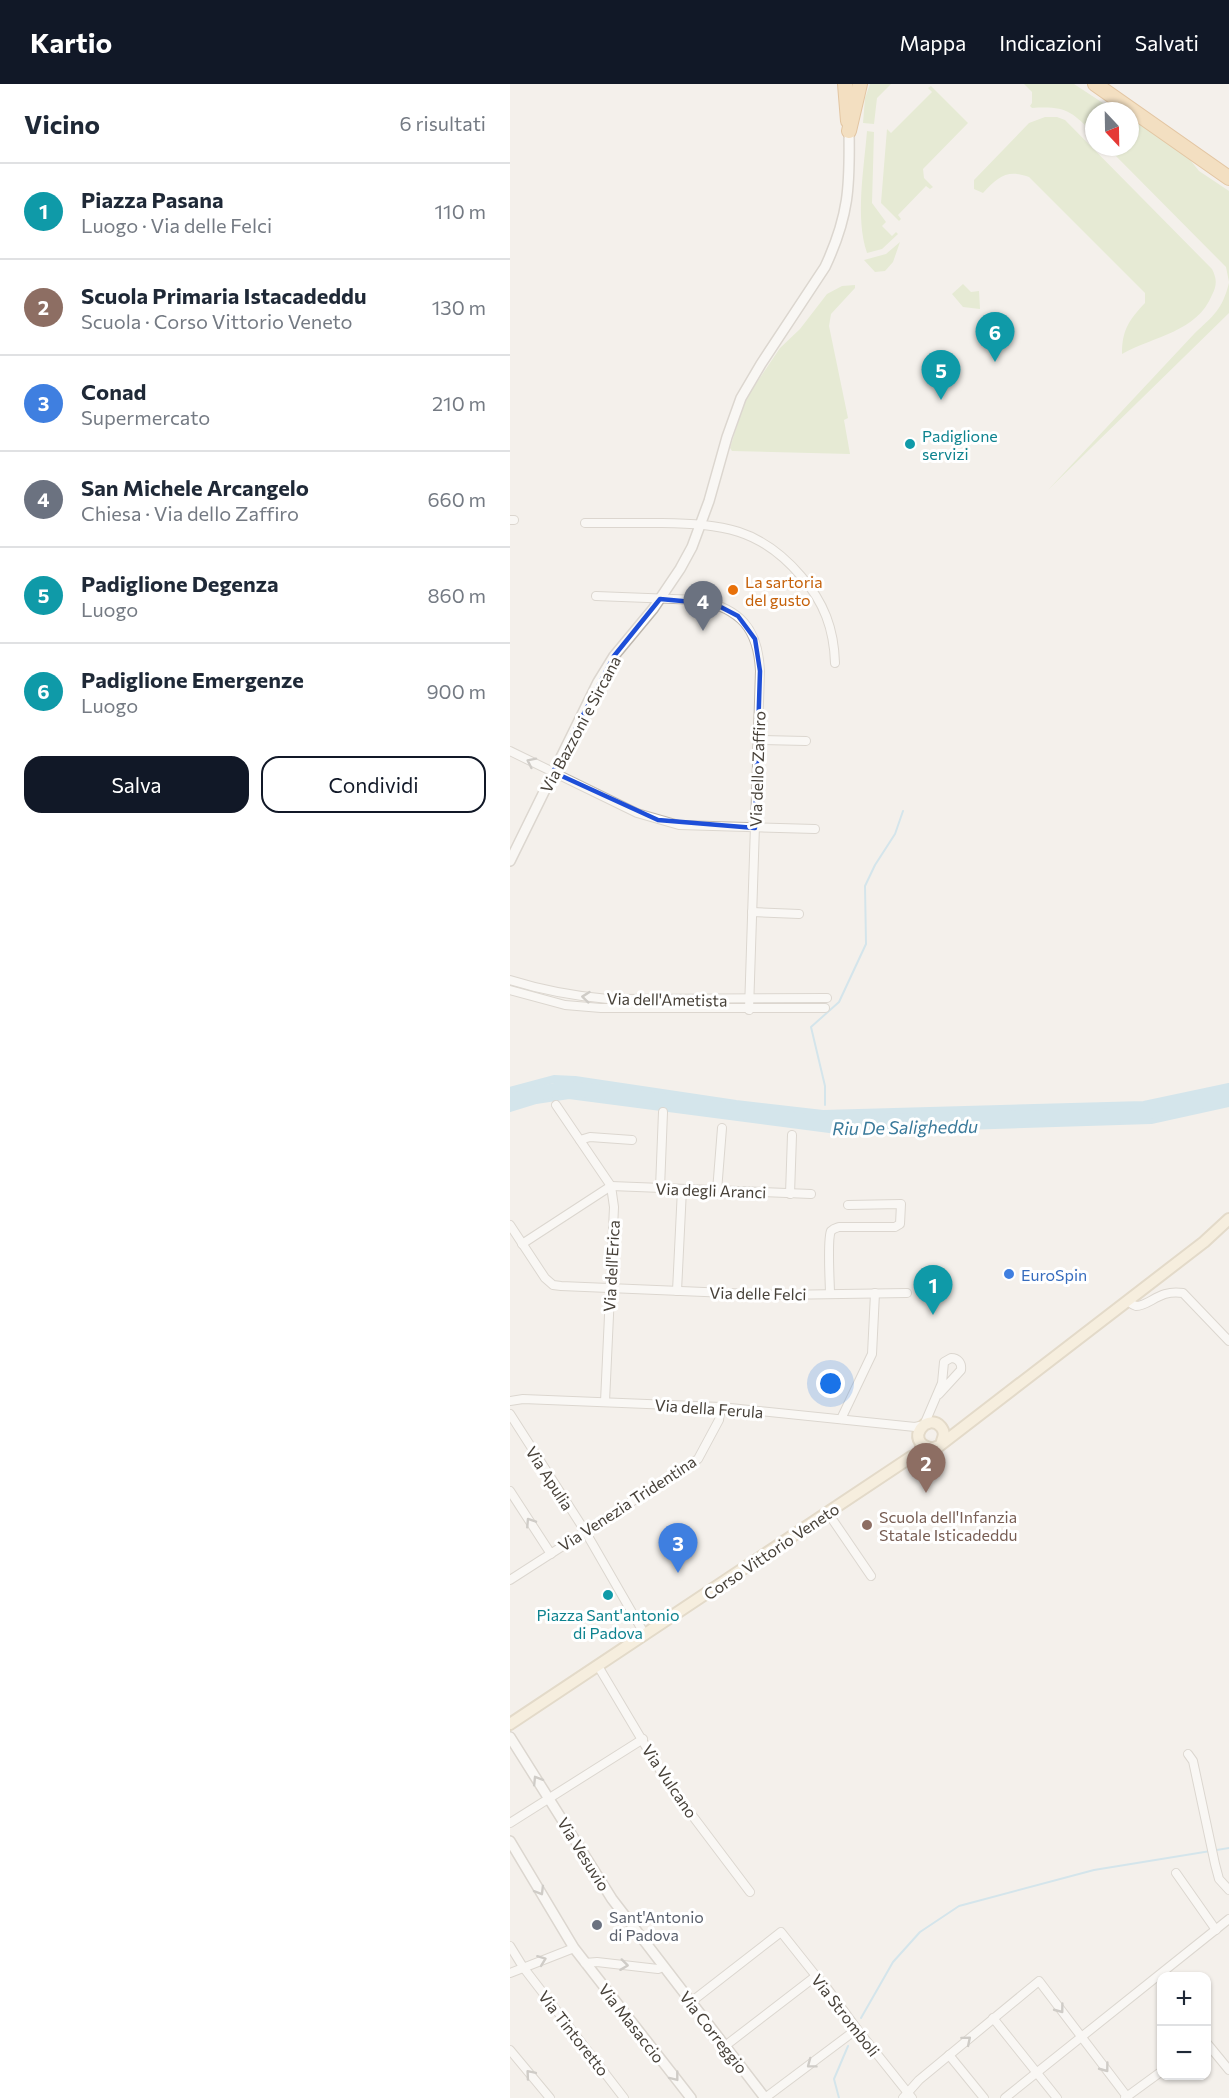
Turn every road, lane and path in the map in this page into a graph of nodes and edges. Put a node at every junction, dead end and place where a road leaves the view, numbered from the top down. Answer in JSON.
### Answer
{"nodes":[{"id":1,"x":845,"y":84,"type":"edge"},
{"id":2,"x":851,"y":84,"type":"edge"},
{"id":3,"x":860,"y":84,"type":"edge"},
{"id":4,"x":1095,"y":84,"type":"edge"},
{"id":5,"x":849,"y":131,"type":"junction"},
{"id":6,"x":1229,"y":178,"type":"edge"},
{"id":7,"x":585,"y":523,"type":"dead end"},
{"id":8,"x":701,"y":524,"type":"junction"},
{"id":9,"x":596,"y":596,"type":"dead end"},
{"id":10,"x":660,"y":599,"type":"junction"},
{"id":11,"x":835,"y":663,"type":"dead end"},
{"id":12,"x":758,"y":740,"type":"junction"},
{"id":13,"x":806,"y":741,"type":"dead end"},
{"id":14,"x":510,"y":751,"type":"edge"},
{"id":15,"x":553,"y":772,"type":"junction"},
{"id":16,"x":755,"y":828,"type":"junction"},
{"id":17,"x":815,"y":829,"type":"dead end"},
{"id":18,"x":510,"y":861,"type":"edge"},
{"id":19,"x":752,"y":912,"type":"junction"},
{"id":20,"x":799,"y":914,"type":"dead end"},
{"id":21,"x":510,"y":980,"type":"edge"},
{"id":22,"x":510,"y":990,"type":"edge"},
{"id":23,"x":827,"y":998,"type":"dead end"},
{"id":24,"x":749,"y":1000,"type":"junction"},
{"id":25,"x":825,"y":1008,"type":"dead end"},
{"id":26,"x":749,"y":1010,"type":"junction"},
{"id":27,"x":556,"y":1105,"type":"dead end"},
{"id":28,"x":663,"y":1112,"type":"dead end"},
{"id":29,"x":722,"y":1128,"type":"dead end"},
{"id":30,"x":792,"y":1135,"type":"dead end"},
{"id":31,"x":580,"y":1140,"type":"junction"},
{"id":32,"x":632,"y":1140,"type":"dead end"},
{"id":33,"x":611,"y":1186,"type":"junction"},
{"id":34,"x":660,"y":1188,"type":"junction"},
{"id":35,"x":682,"y":1189,"type":"junction"},
{"id":36,"x":717,"y":1191,"type":"junction"},
{"id":37,"x":790,"y":1194,"type":"junction"},
{"id":38,"x":811,"y":1194,"type":"dead end"},
{"id":39,"x":848,"y":1205,"type":"dead end"},
{"id":40,"x":1229,"y":1219,"type":"edge"},
{"id":41,"x":510,"y":1225,"type":"edge"},
{"id":42,"x":522,"y":1244,"type":"junction"},
{"id":43,"x":609,"y":1289,"type":"junction"},
{"id":44,"x":677,"y":1291,"type":"junction"},
{"id":45,"x":875,"y":1293,"type":"junction"},
{"id":46,"x":907,"y":1293,"type":"dead end"},
{"id":47,"x":830,"y":1294,"type":"junction"},
{"id":48,"x":1128,"y":1301,"type":"junction"},
{"id":49,"x":1229,"y":1341,"type":"edge"},
{"id":50,"x":944,"y":1371,"type":"junction"},
{"id":51,"x":954,"y":1376,"type":"junction"},
{"id":52,"x":939,"y":1394,"type":"junction"},
{"id":53,"x":510,"y":1401,"type":"edge"},
{"id":54,"x":605,"y":1402,"type":"junction"},
{"id":55,"x":721,"y":1407,"type":"junction"},
{"id":56,"x":932,"y":1407,"type":"junction"},
{"id":57,"x":976,"y":1415,"type":"junction"},
{"id":58,"x":511,"y":1418,"type":"edge"},
{"id":59,"x":841,"y":1419,"type":"junction"},
{"id":60,"x":939,"y":1426,"type":"junction"},
{"id":61,"x":923,"y":1437,"type":"junction"},
{"id":62,"x":942,"y":1442,"type":"junction"},
{"id":63,"x":510,"y":1491,"type":"edge"},
{"id":64,"x":828,"y":1513,"type":"junction"},
{"id":65,"x":585,"y":1531,"type":"junction"},
{"id":66,"x":551,"y":1554,"type":"junction"},
{"id":67,"x":871,"y":1576,"type":"dead end"},
{"id":68,"x":510,"y":1580,"type":"edge"},
{"id":69,"x":645,"y":1635,"type":"junction"},
{"id":70,"x":598,"y":1666,"type":"junction"},
{"id":71,"x":510,"y":1724,"type":"edge"},
{"id":72,"x":510,"y":1737,"type":"edge"},
{"id":73,"x":643,"y":1739,"type":"junction"},
{"id":74,"x":1188,"y":1754,"type":"dead end"},
{"id":75,"x":549,"y":1799,"type":"junction"},
{"id":76,"x":510,"y":1822,"type":"edge"},
{"id":77,"x":510,"y":1841,"type":"edge"},
{"id":78,"x":1176,"y":1873,"type":"dead end"},
{"id":79,"x":1229,"y":1890,"type":"edge"},
{"id":80,"x":750,"y":1892,"type":"dead end"},
{"id":81,"x":1229,"y":1919,"type":"edge"},
{"id":82,"x":1216,"y":1930,"type":"junction"},
{"id":83,"x":510,"y":1946,"type":"edge"},
{"id":84,"x":574,"y":1948,"type":"junction"},
{"id":85,"x":585,"y":1963,"type":"junction"},
{"id":86,"x":523,"y":1967,"type":"junction"},
{"id":87,"x":663,"y":1967,"type":"junction"},
{"id":88,"x":1169,"y":1972,"type":"edge"},
{"id":89,"x":510,"y":1973,"type":"edge"},
{"id":90,"x":816,"y":1976,"type":"junction"},
{"id":91,"x":1157,"y":1982,"type":"edge"},
{"id":92,"x":691,"y":2002,"type":"junction"},
{"id":93,"x":993,"y":2018,"type":"junction"},
{"id":94,"x":857,"y":2029,"type":"junction"},
{"id":95,"x":1082,"y":2037,"type":"junction"},
{"id":96,"x":725,"y":2046,"type":"junction"},
{"id":97,"x":1211,"y":2048,"type":"edge"},
{"id":98,"x":510,"y":2050,"type":"edge"},
{"id":99,"x":949,"y":2055,"type":"junction"},
{"id":100,"x":1229,"y":2070,"type":"edge"},
{"id":101,"x":1037,"y":2072,"type":"junction"},
{"id":102,"x":1157,"y":2074,"type":"edge"},
{"id":103,"x":908,"y":2096,"type":"edge"},
{"id":104,"x":550,"y":2098,"type":"edge"},
{"id":105,"x":624,"y":2098,"type":"edge"},
{"id":106,"x":691,"y":2098,"type":"edge"},
{"id":107,"x":765,"y":2098,"type":"edge"},
{"id":108,"x":984,"y":2098,"type":"edge"},
{"id":109,"x":1005,"y":2098,"type":"edge"},
{"id":110,"x":1057,"y":2098,"type":"edge"},
{"id":111,"x":1127,"y":2098,"type":"edge"}],
"edges":[{"from":1,"to":5,"type":"highway"},
{"from":2,"to":5,"type":"highway"},
{"from":3,"to":5,"type":"highway"},
{"from":4,"to":6,"type":"highway"},
{"from":5,"to":8,"type":"street","name":"Via Bazzoni e Sircana"},
{"from":7,"to":8,"type":"street"},
{"from":8,"to":10,"type":"street","name":"Via Bazzoni e Sircana"},
{"from":8,"to":11,"type":"street"},
{"from":9,"to":10,"type":"street","name":"Via dello Zaffiro"},
{"from":10,"to":12,"type":"street","name":"Via dello Zaffiro"},
{"from":10,"to":15,"type":"street","name":"Via Bazzoni e Sircana"},
{"from":12,"to":13,"type":"street"},
{"from":12,"to":16,"type":"street","name":"Via dello Zaffiro"},
{"from":15,"to":14,"type":"street","one_way":true},
{"from":15,"to":16,"type":"street"},
{"from":15,"to":18,"type":"street","name":"Via Bazzoni e Sircana"},
{"from":16,"to":17,"type":"street"},
{"from":16,"to":19,"type":"street","name":"Via dello Zaffiro"},
{"from":19,"to":20,"type":"street"},
{"from":19,"to":24,"type":"street","name":"Via dello Zaffiro"},
{"from":24,"to":21,"type":"street","name":"Via dell'Ametista","one_way":true},
{"from":22,"to":26,"type":"street","name":"Via dell'Ametista"},
{"from":23,"to":24,"type":"street","name":"Via dell'Ametista"},
{"from":24,"to":26,"type":"street","name":"Via dello Zaffiro"},
{"from":25,"to":26,"type":"street","name":"Via dell'Ametista"},
{"from":27,"to":31,"type":"street","name":"Via dell'Erica"},
{"from":28,"to":34,"type":"street"},
{"from":29,"to":36,"type":"street"},
{"from":30,"to":37,"type":"street"},
{"from":31,"to":32,"type":"street"},
{"from":31,"to":33,"type":"street","name":"Via dell'Erica"},
{"from":33,"to":34,"type":"street","name":"Via degli Aranci"},
{"from":33,"to":42,"type":"street"},
{"from":33,"to":43,"type":"street","name":"Via dell'Erica"},
{"from":34,"to":35,"type":"street","name":"Via degli Aranci"},
{"from":35,"to":36,"type":"street","name":"Via degli Aranci"},
{"from":35,"to":44,"type":"street"},
{"from":36,"to":37,"type":"street","name":"Via degli Aranci"},
{"from":37,"to":38,"type":"street","name":"Via degli Aranci"},
{"from":39,"to":47,"type":"street"},
{"from":40,"to":48,"type":"main road"},
{"from":41,"to":42,"type":"street","name":"Via delle Felci"},
{"from":42,"to":43,"type":"street","name":"Via delle Felci"},
{"from":43,"to":44,"type":"street","name":"Via delle Felci"},
{"from":43,"to":54,"type":"street","name":"Via dell'Erica"},
{"from":44,"to":47,"type":"street","name":"Via delle Felci"},
{"from":45,"to":46,"type":"street","name":"Via delle Felci"},
{"from":45,"to":47,"type":"street","name":"Via delle Felci"},
{"from":45,"to":59,"type":"street"},
{"from":48,"to":49,"type":"street"},
{"from":48,"to":57,"type":"main road"},
{"from":50,"to":51,"type":"street"},
{"from":50,"to":51,"type":"street"},
{"from":50,"to":52,"type":"street"},
{"from":51,"to":52,"type":"street"},
{"from":52,"to":56,"type":"street"},
{"from":53,"to":54,"type":"street","name":"Via della Ferula"},
{"from":54,"to":55,"type":"street","name":"Via della Ferula"},
{"from":55,"to":59,"type":"street","name":"Via della Ferula"},
{"from":55,"to":65,"type":"street","name":"Via Venezia Tridentina"},
{"from":56,"to":60,"type":"street"},
{"from":56,"to":61,"type":"street"},
{"from":57,"to":60,"type":"main road"},
{"from":57,"to":62,"type":"main road"},
{"from":58,"to":65,"type":"street","name":"Via Apulia"},
{"from":59,"to":61,"type":"street","name":"Via della Ferula"},
{"from":60,"to":61,"type":"main road"},
{"from":60,"to":62,"type":"main road"},
{"from":61,"to":62,"type":"main road"},
{"from":61,"to":64,"type":"main road","name":"Corso Vittorio Veneto"},
{"from":66,"to":63,"type":"street","one_way":true},
{"from":64,"to":67,"type":"street"},
{"from":64,"to":69,"type":"main road","name":"Corso Vittorio Veneto"},
{"from":65,"to":66,"type":"street","name":"Via Venezia Tridentina"},
{"from":65,"to":69,"type":"street","name":"Via Apulia"},
{"from":66,"to":68,"type":"street","name":"Via Venezia Tridentina"},
{"from":69,"to":70,"type":"main road","name":"Corso Vittorio Veneto"},
{"from":70,"to":71,"type":"main road","name":"Corso Vittorio Veneto"},
{"from":70,"to":73,"type":"street","name":"Via Vulcano"},
{"from":75,"to":72,"type":"street","name":"Via Vesuvio","one_way":true},
{"from":73,"to":75,"type":"street"},
{"from":73,"to":80,"type":"street","name":"Via Vulcano"},
{"from":74,"to":79,"type":"street"},
{"from":75,"to":76,"type":"street"},
{"from":75,"to":87,"type":"street","name":"Via Vesuvio"},
{"from":77,"to":84,"type":"street","name":"Via Masaccio","one_way":true},
{"from":78,"to":82,"type":"street"},
{"from":81,"to":82,"type":"street"},
{"from":82,"to":88,"type":"street"},
{"from":83,"to":86,"type":"street","name":"Via Tintoretto"},
{"from":84,"to":85,"type":"street","name":"Via Masaccio"},
{"from":86,"to":84,"type":"street","one_way":true},
{"from":85,"to":87,"type":"street","one_way":true},
{"from":85,"to":106,"type":"street","name":"Via Masaccio","one_way":true},
{"from":86,"to":89,"type":"street"},
{"from":86,"to":105,"type":"street","name":"Via Tintoretto"},
{"from":87,"to":92,"type":"street","name":"Via Correggio"},
{"from":90,"to":92,"type":"street","name":"Via Stromboli"},
{"from":90,"to":94,"type":"street","name":"Via Stromboli"},
{"from":90,"to":96,"type":"street"},
{"from":91,"to":95,"type":"street"},
{"from":92,"to":96,"type":"street","name":"Via Correggio"},
{"from":93,"to":95,"type":"street","one_way":true},
{"from":99,"to":93,"type":"street","one_way":true},
{"from":93,"to":101,"type":"street"},
{"from":94,"to":103,"type":"street","name":"Via Stromboli"},
{"from":94,"to":107,"type":"street","one_way":true},
{"from":95,"to":101,"type":"street"},
{"from":95,"to":111,"type":"street","one_way":true},
{"from":96,"to":107,"type":"street","name":"Via Correggio"},
{"from":97,"to":100,"type":"street"},
{"from":104,"to":98,"type":"street","one_way":true},
{"from":99,"to":103,"type":"street"},
{"from":99,"to":108,"type":"street"},
{"from":101,"to":109,"type":"street"},
{"from":101,"to":110,"type":"street"},
{"from":102,"to":111,"type":"street"}]}
